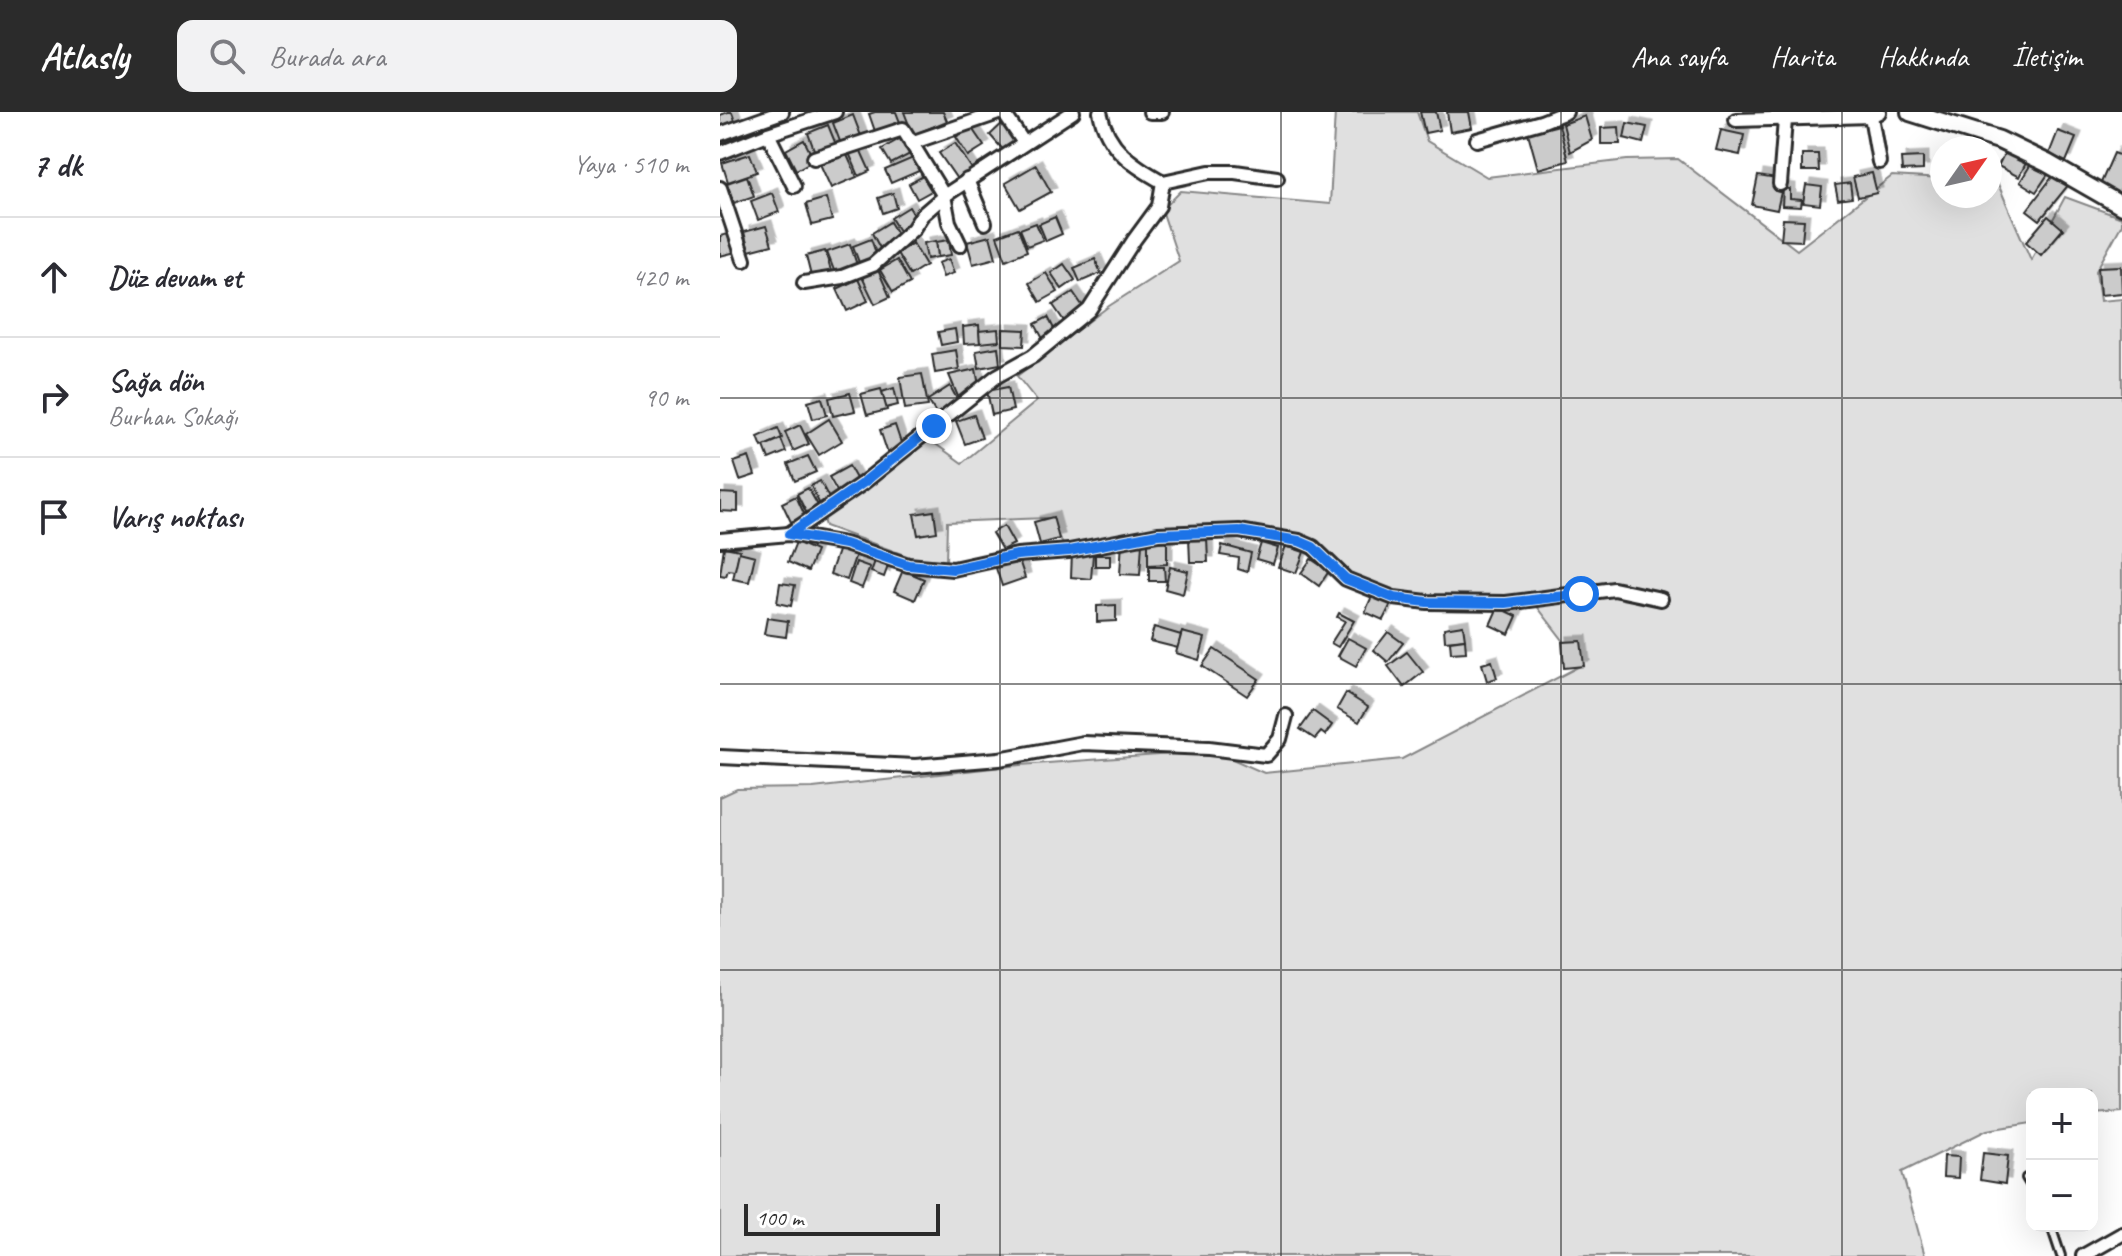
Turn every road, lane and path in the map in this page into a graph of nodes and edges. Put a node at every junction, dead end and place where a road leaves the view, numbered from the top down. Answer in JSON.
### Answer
{"nodes":[{"id":1,"x":782,"y":112,"type":"edge"},
{"id":2,"x":835,"y":112,"type":"edge"},
{"id":3,"x":1002,"y":112,"type":"edge"},
{"id":4,"x":1073,"y":112,"type":"edge"},
{"id":5,"x":1100,"y":112,"type":"edge"},
{"id":6,"x":1150,"y":112,"type":"edge"},
{"id":7,"x":1162,"y":112,"type":"edge"},
{"id":8,"x":1566,"y":112,"type":"edge"},
{"id":9,"x":1910,"y":112,"type":"edge"},
{"id":10,"x":1875,"y":114,"type":"edge"},
{"id":11,"x":1957,"y":119,"type":"edge"},
{"id":12,"x":1736,"y":120,"type":"dead end"},
{"id":13,"x":1785,"y":120,"type":"junction"},
{"id":14,"x":720,"y":134,"type":"edge"},
{"id":15,"x":768,"y":134,"type":"junction"},
{"id":16,"x":1477,"y":140,"type":"dead end"},
{"id":17,"x":911,"y":143,"type":"junction"},
{"id":18,"x":1024,"y":143,"type":"junction"},
{"id":19,"x":720,"y":153,"type":"edge"},
{"id":20,"x":814,"y":158,"type":"dead end"},
{"id":21,"x":1879,"y":162,"type":"dead end"},
{"id":22,"x":1277,"y":178,"type":"dead end"},
{"id":23,"x":967,"y":180,"type":"junction"},
{"id":24,"x":1163,"y":182,"type":"junction"},
{"id":25,"x":1780,"y":184,"type":"dead end"},
{"id":26,"x":794,"y":186,"type":"dead end"},
{"id":27,"x":944,"y":196,"type":"junction"},
{"id":28,"x":721,"y":197,"type":"edge"},
{"id":29,"x":2122,"y":206,"type":"edge"},
{"id":30,"x":985,"y":223,"type":"dead end"},
{"id":31,"x":960,"y":245,"type":"dead end"},
{"id":32,"x":744,"y":260,"type":"dead end"},
{"id":33,"x":804,"y":283,"type":"dead end"},
{"id":34,"x":789,"y":534,"type":"junction"},
{"id":35,"x":720,"y":540,"type":"edge"},
{"id":36,"x":1661,"y":599,"type":"dead end"},
{"id":37,"x":1286,"y":716,"type":"dead end"},
{"id":38,"x":720,"y":757,"type":"edge"},
{"id":39,"x":2053,"y":1232,"type":"edge"},
{"id":40,"x":2122,"y":1234,"type":"edge"},
{"id":41,"x":2061,"y":1256,"type":"edge"},
{"id":42,"x":2083,"y":1256,"type":"edge"}],
"edges":[{"from":1,"to":14,"type":"street"},
{"from":2,"to":15,"type":"street"},
{"from":3,"to":17,"type":"street"},
{"from":3,"to":18,"type":"street"},
{"from":4,"to":18,"type":"street"},
{"from":5,"to":24,"type":"street"},
{"from":6,"to":7,"type":"street"},
{"from":8,"to":16,"type":"street"},
{"from":9,"to":11,"type":"street"},
{"from":10,"to":13,"type":"street"},
{"from":10,"to":21,"type":"street"},
{"from":11,"to":29,"type":"street"},
{"from":12,"to":13,"type":"street"},
{"from":13,"to":25,"type":"street"},
{"from":15,"to":19,"type":"street"},
{"from":15,"to":26,"type":"street"},
{"from":17,"to":20,"type":"street"},
{"from":17,"to":27,"type":"street"},
{"from":18,"to":23,"type":"street"},
{"from":22,"to":24,"type":"street"},
{"from":23,"to":27,"type":"street"},
{"from":23,"to":30,"type":"street"},
{"from":24,"to":34,"type":"street"},
{"from":27,"to":31,"type":"street"},
{"from":27,"to":33,"type":"street"},
{"from":28,"to":32,"type":"street"},
{"from":34,"to":35,"type":"street"},
{"from":34,"to":36,"type":"street"},
{"from":37,"to":38,"type":"street"},
{"from":39,"to":41,"type":"lane"},
{"from":40,"to":42,"type":"street"}]}
